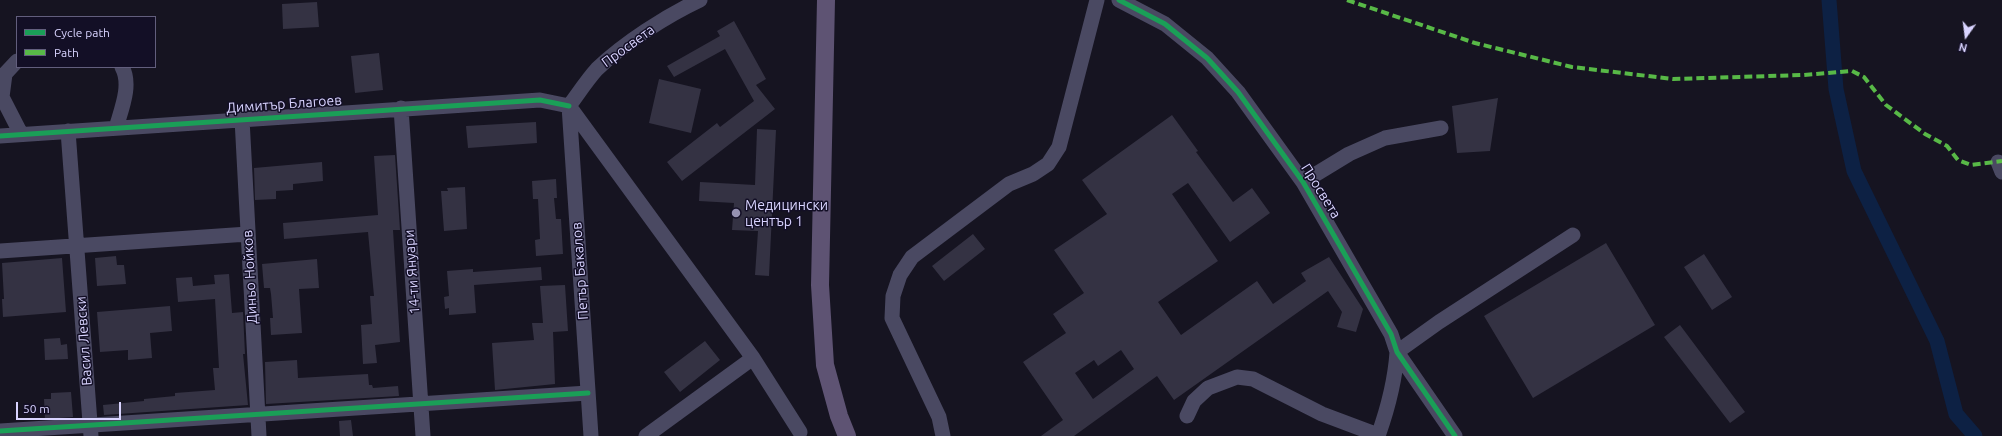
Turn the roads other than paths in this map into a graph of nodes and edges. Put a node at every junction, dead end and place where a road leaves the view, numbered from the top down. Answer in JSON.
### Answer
{"nodes":[{"id":1,"x":700,"y":0,"type":"edge"},
{"id":2,"x":826,"y":0,"type":"edge"},
{"id":3,"x":1097,"y":0,"type":"edge"},
{"id":4,"x":1119,"y":0,"type":"edge"},
{"id":5,"x":16,"y":61,"type":"edge"},
{"id":6,"x":0,"y":62,"type":"edge"},
{"id":7,"x":123,"y":68,"type":"edge"},
{"id":8,"x":569,"y":106,"type":"junction"},
{"id":9,"x":402,"y":108,"type":"junction"},
{"id":10,"x":242,"y":119,"type":"junction"},
{"id":11,"x":116,"y":128,"type":"junction"},
{"id":12,"x":1441,"y":128,"type":"dead end"},
{"id":13,"x":68,"y":131,"type":"junction"},
{"id":14,"x":21,"y":134,"type":"junction"},
{"id":15,"x":0,"y":136,"type":"edge"},
{"id":16,"x":1304,"y":182,"type":"junction"},
{"id":17,"x":248,"y":234,"type":"junction"},
{"id":18,"x":1573,"y":236,"type":"dead end"},
{"id":19,"x":77,"y":246,"type":"junction"},
{"id":20,"x":0,"y":251,"type":"edge"},
{"id":21,"x":1397,"y":352,"type":"junction"},
{"id":22,"x":753,"y":358,"type":"junction"},
{"id":23,"x":588,"y":393,"type":"junction"},
{"id":24,"x":421,"y":404,"type":"junction"},
{"id":25,"x":258,"y":415,"type":"junction"},
{"id":26,"x":1187,"y":416,"type":"dead end"},
{"id":27,"x":91,"y":431,"type":"edge"},
{"id":28,"x":800,"y":432,"type":"dead end"},
{"id":29,"x":3,"y":433,"type":"edge"},
{"id":30,"x":259,"y":436,"type":"edge"},
{"id":31,"x":423,"y":436,"type":"edge"},
{"id":32,"x":591,"y":436,"type":"edge"},
{"id":33,"x":646,"y":436,"type":"edge"},
{"id":34,"x":847,"y":436,"type":"edge"},
{"id":35,"x":943,"y":436,"type":"edge"},
{"id":36,"x":1378,"y":436,"type":"edge"},
{"id":37,"x":1455,"y":436,"type":"edge"}],
"edges":[{"from":1,"to":8,"type":"street","name":"Просвета"},
{"from":2,"to":34,"type":"main road"},
{"from":3,"to":35,"type":"street"},
{"from":4,"to":16,"type":"street","name":"Просвета"},
{"from":5,"to":6,"type":"street"},
{"from":5,"to":14,"type":"street"},
{"from":7,"to":11,"type":"street"},
{"from":8,"to":9,"type":"street","name":"Димитър Благоев"},
{"from":8,"to":22,"type":"street"},
{"from":8,"to":23,"type":"street","name":"Петър Бакалов"},
{"from":9,"to":10,"type":"street","name":"Димитър Благоев"},
{"from":9,"to":24,"type":"street","name":"14-ти Януари"},
{"from":10,"to":11,"type":"street","name":"Димитър Благоев"},
{"from":10,"to":17,"type":"street","name":"Диньо Нойков"},
{"from":11,"to":13,"type":"street","name":"Димитър Благоев"},
{"from":12,"to":16,"type":"street"},
{"from":13,"to":14,"type":"street","name":"Димитър Благоев"},
{"from":13,"to":19,"type":"street","name":"Васил Левски"},
{"from":14,"to":15,"type":"street","name":"Димитър Благоев"},
{"from":16,"to":21,"type":"street","name":"Просвета"},
{"from":17,"to":19,"type":"street"},
{"from":17,"to":25,"type":"street","name":"Диньо Нойков"},
{"from":18,"to":21,"type":"street"},
{"from":19,"to":20,"type":"street"},
{"from":19,"to":27,"type":"street","name":"Васил Левски"},
{"from":21,"to":36,"type":"street"},
{"from":21,"to":37,"type":"street","name":"Просвета"},
{"from":22,"to":28,"type":"street"},
{"from":22,"to":33,"type":"street"},
{"from":23,"to":24,"type":"street"},
{"from":23,"to":32,"type":"street","name":"Петър Бакалов"},
{"from":24,"to":25,"type":"street"},
{"from":24,"to":31,"type":"street","name":"14-ти Януари"},
{"from":25,"to":27,"type":"street"},
{"from":25,"to":30,"type":"street","name":"Диньо Нойков"},
{"from":26,"to":36,"type":"street"},
{"from":27,"to":29,"type":"street"}]}
